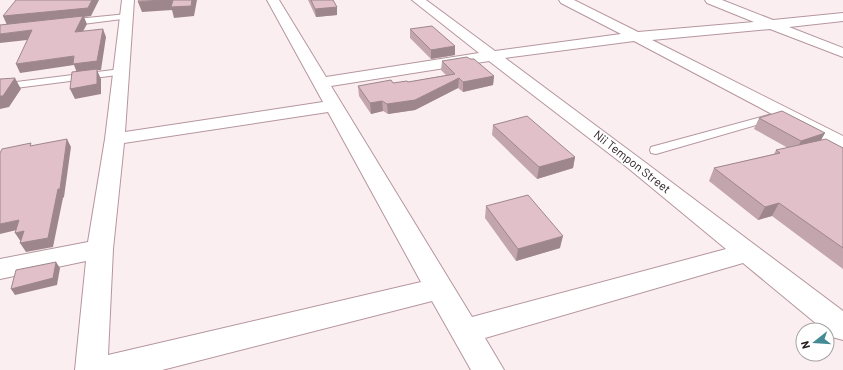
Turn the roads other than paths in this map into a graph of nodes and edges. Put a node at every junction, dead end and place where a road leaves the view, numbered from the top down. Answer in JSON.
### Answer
{"nodes":[{"id":1,"x":274,"y":0,"type":"edge"},
{"id":2,"x":418,"y":0,"type":"edge"},
{"id":3,"x":565,"y":0,"type":"edge"},
{"id":4,"x":711,"y":0,"type":"edge"},
{"id":5,"x":128,"y":8,"type":"edge"},
{"id":6,"x":843,"y":17,"type":"edge"},
{"id":7,"x":55,"y":24,"type":"edge"},
{"id":8,"x":773,"y":26,"type":"junction"},
{"id":9,"x":635,"y":37,"type":"junction"},
{"id":10,"x":843,"y":53,"type":"edge"},
{"id":11,"x":491,"y":56,"type":"junction"},
{"id":12,"x":121,"y":72,"type":"junction"},
{"id":13,"x":321,"y":83,"type":"junction"},
{"id":14,"x":0,"y":87,"type":"edge"},
{"id":15,"x":335,"y":106,"type":"junction"},
{"id":16,"x":782,"y":114,"type":"junction"},
{"id":17,"x":115,"y":139,"type":"junction"},
{"id":18,"x":843,"y":144,"type":"edge"},
{"id":19,"x":656,"y":150,"type":"dead end"},
{"id":20,"x":100,"y":249,"type":"junction"},
{"id":21,"x":747,"y":253,"type":"junction"},
{"id":22,"x":0,"y":269,"type":"edge"},
{"id":23,"x":439,"y":289,"type":"junction"},
{"id":24,"x":843,"y":328,"type":"edge"},
{"id":25,"x":466,"y":331,"type":"junction"},
{"id":26,"x":91,"y":370,"type":"edge"},
{"id":27,"x":106,"y":370,"type":"edge"},
{"id":28,"x":488,"y":370,"type":"edge"}],
"edges":[{"from":1,"to":13,"type":"street"},
{"from":2,"to":11,"type":"street","name":"Nii Tempon Street"},
{"from":3,"to":9,"type":"street"},
{"from":4,"to":8,"type":"street"},
{"from":5,"to":7,"type":"lane"},
{"from":5,"to":12,"type":"street"},
{"from":6,"to":8,"type":"street"},
{"from":8,"to":9,"type":"street"},
{"from":8,"to":10,"type":"street"},
{"from":9,"to":11,"type":"street"},
{"from":9,"to":16,"type":"street"},
{"from":11,"to":13,"type":"street"},
{"from":11,"to":21,"type":"street","name":"Nii Tempon Street"},
{"from":12,"to":14,"type":"lane"},
{"from":12,"to":17,"type":"street"},
{"from":13,"to":15,"type":"street"},
{"from":15,"to":17,"type":"street"},
{"from":15,"to":23,"type":"street"},
{"from":16,"to":18,"type":"street"},
{"from":16,"to":19,"type":"lane"},
{"from":17,"to":20,"type":"street"},
{"from":20,"to":22,"type":"street"},
{"from":20,"to":26,"type":"street"},
{"from":21,"to":24,"type":"street","name":"Nii Tempon Street"},
{"from":21,"to":25,"type":"street"},
{"from":23,"to":25,"type":"street"},
{"from":23,"to":27,"type":"street"},
{"from":25,"to":28,"type":"street"}]}
